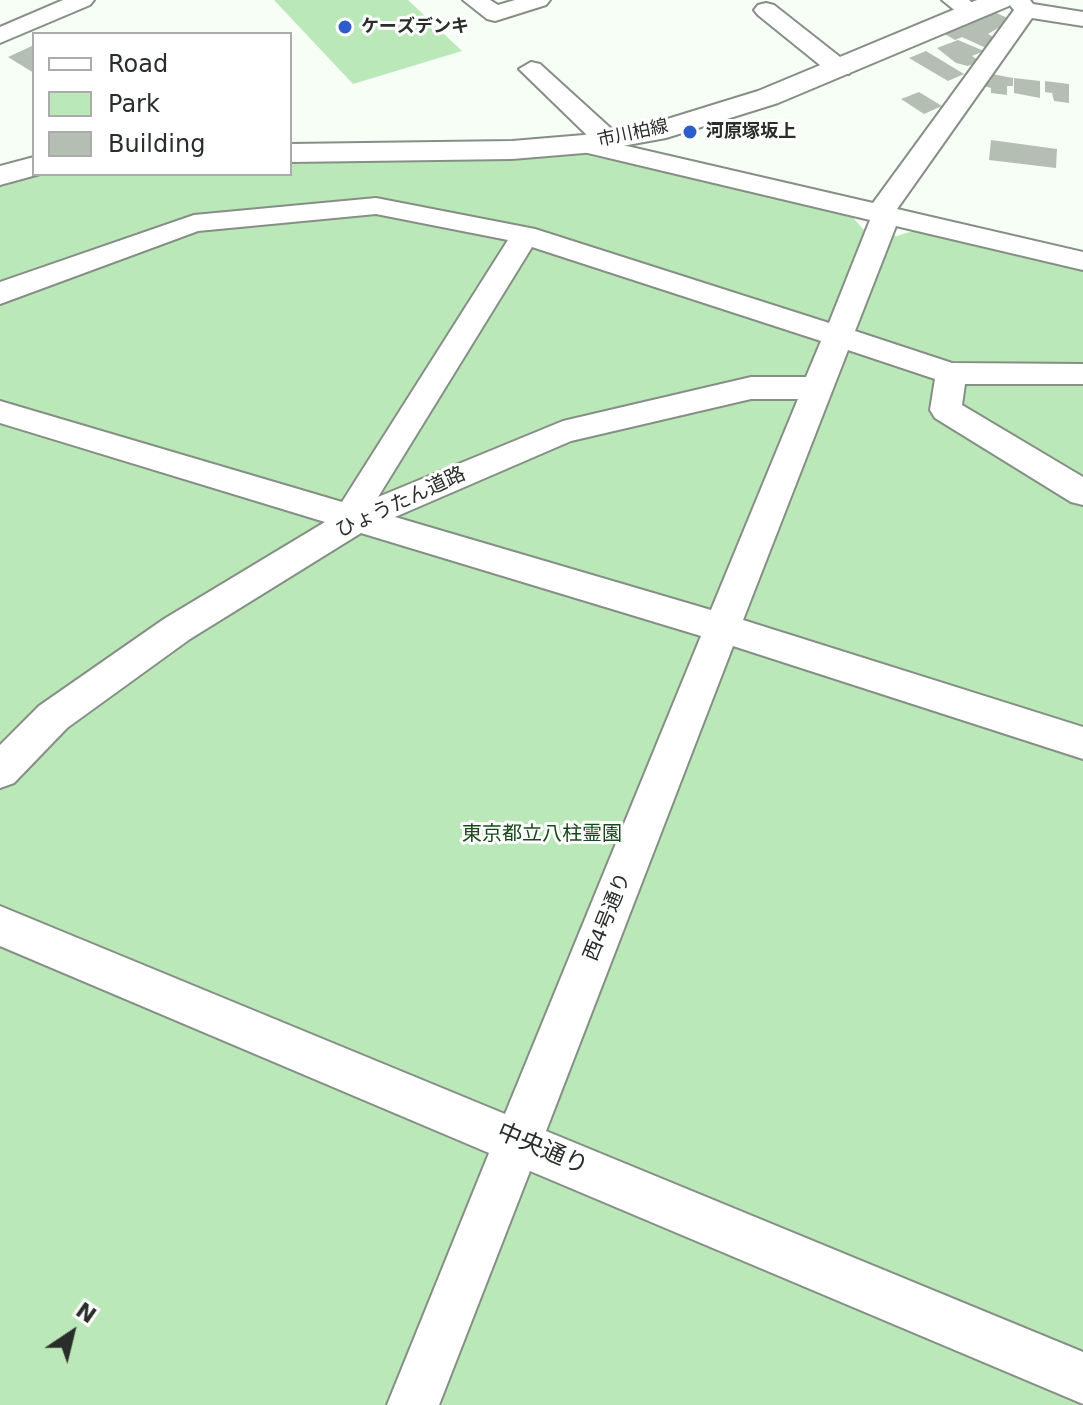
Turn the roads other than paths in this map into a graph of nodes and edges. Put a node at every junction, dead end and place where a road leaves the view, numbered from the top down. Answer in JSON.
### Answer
{"nodes":[{"id":1,"x":63,"y":0,"type":"edge"},
{"id":2,"x":82,"y":0,"type":"edge"},
{"id":3,"x":475,"y":0,"type":"edge"},
{"id":4,"x":538,"y":0,"type":"edge"},
{"id":5,"x":1014,"y":3,"type":"edge"},
{"id":6,"x":963,"y":6,"type":"edge"},
{"id":7,"x":766,"y":10,"type":"dead end"},
{"id":8,"x":1083,"y":19,"type":"edge"},
{"id":9,"x":0,"y":27,"type":"edge"},
{"id":10,"x":0,"y":36,"type":"edge"},
{"id":11,"x":531,"y":69,"type":"dead end"},
{"id":12,"x":840,"y":69,"type":"junction"},
{"id":13,"x":596,"y":142,"type":"junction"},
{"id":14,"x":292,"y":153,"type":"edge"},
{"id":15,"x":32,"y":167,"type":"edge"},
{"id":16,"x":0,"y":176,"type":"edge"},
{"id":17,"x":882,"y":215,"type":"junction"},
{"id":18,"x":525,"y":235,"type":"junction"},
{"id":19,"x":1083,"y":261,"type":"edge"},
{"id":20,"x":0,"y":295,"type":"edge"},
{"id":21,"x":838,"y":339,"type":"junction"},
{"id":22,"x":951,"y":373,"type":"junction"},
{"id":23,"x":1083,"y":374,"type":"edge"},
{"id":24,"x":819,"y":388,"type":"junction"},
{"id":25,"x":0,"y":412,"type":"edge"},
{"id":26,"x":1083,"y":493,"type":"edge"},
{"id":27,"x":355,"y":520,"type":"junction"},
{"id":28,"x":723,"y":628,"type":"junction"},
{"id":29,"x":1083,"y":743,"type":"edge"},
{"id":30,"x":0,"y":771,"type":"edge"},
{"id":31,"x":0,"y":926,"type":"edge"},
{"id":32,"x":519,"y":1140,"type":"junction"},
{"id":33,"x":1083,"y":1378,"type":"edge"},
{"id":34,"x":413,"y":1405,"type":"edge"}],
"edges":[{"from":1,"to":9,"type":"street"},
{"from":2,"to":10,"type":"street"},
{"from":3,"to":4,"type":"street"},
{"from":5,"to":6,"type":"main road","name":"市川柏線"},
{"from":5,"to":8,"type":"street"},
{"from":5,"to":17,"type":"street","name":"西4号通り"},
{"from":6,"to":12,"type":"main road","name":"市川柏線"},
{"from":7,"to":12,"type":"street"},
{"from":11,"to":13,"type":"street"},
{"from":12,"to":13,"type":"main road","name":"市川柏線"},
{"from":13,"to":14,"type":"main road","name":"市川柏線"},
{"from":13,"to":17,"type":"street"},
{"from":15,"to":16,"type":"main road"},
{"from":17,"to":19,"type":"street"},
{"from":17,"to":21,"type":"street","name":"西4号通り"},
{"from":18,"to":20,"type":"street"},
{"from":18,"to":21,"type":"street"},
{"from":18,"to":27,"type":"street"},
{"from":21,"to":22,"type":"street"},
{"from":21,"to":24,"type":"street","name":"西4号通り"},
{"from":22,"to":23,"type":"street"},
{"from":22,"to":26,"type":"street"},
{"from":24,"to":27,"type":"street","name":"ひょうたん道路"},
{"from":24,"to":28,"type":"street","name":"西4号通り"},
{"from":25,"to":27,"type":"street"},
{"from":27,"to":28,"type":"street"},
{"from":27,"to":30,"type":"street","name":"ひょうたん道路"},
{"from":28,"to":29,"type":"street"},
{"from":28,"to":32,"type":"street","name":"西4号通り"},
{"from":31,"to":32,"type":"street","name":"中央通り"},
{"from":32,"to":33,"type":"street","name":"中央通り"},
{"from":32,"to":34,"type":"street","name":"西4号通り"}]}
